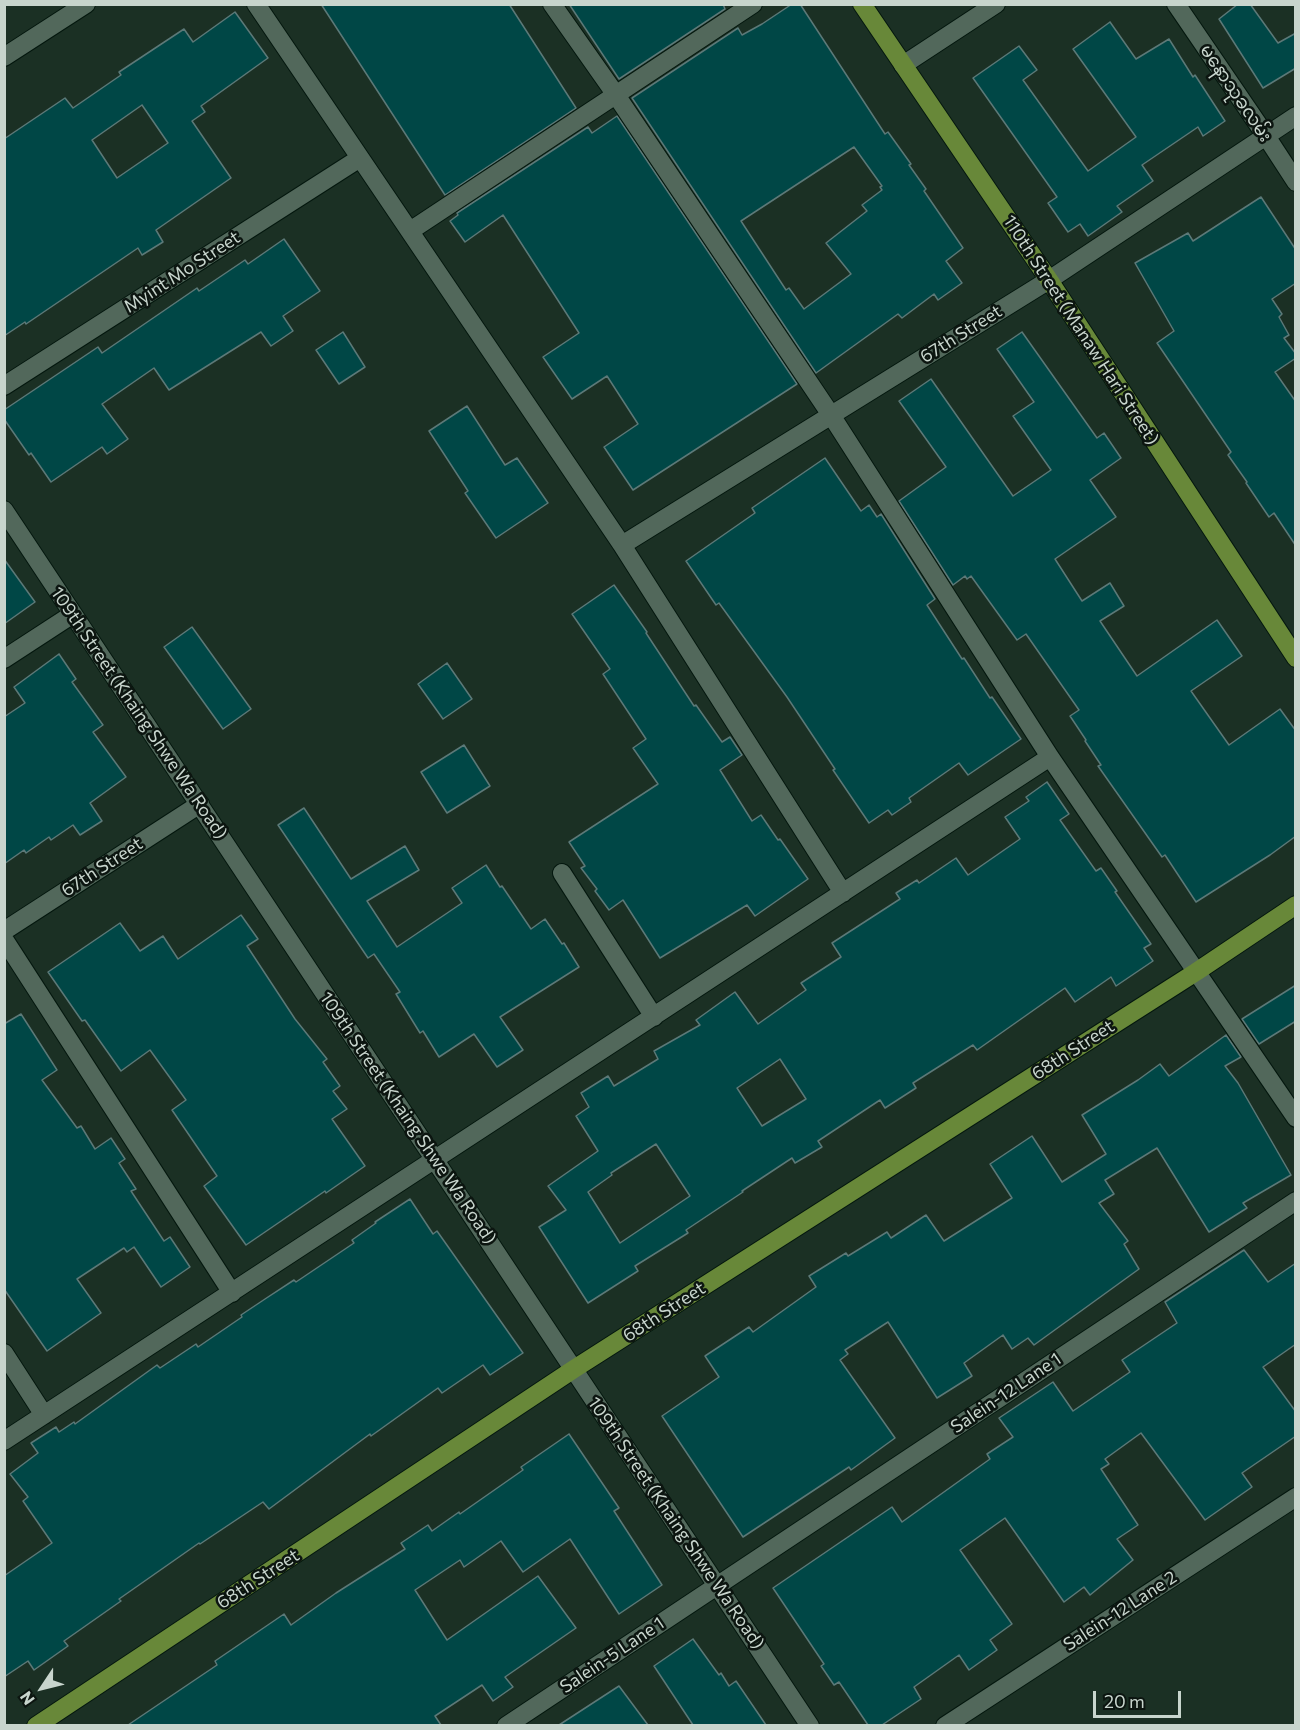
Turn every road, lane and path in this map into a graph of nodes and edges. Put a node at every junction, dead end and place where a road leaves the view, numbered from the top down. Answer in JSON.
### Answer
{"nodes":[{"id":1,"x":86,"y":4,"type":"edge"},
{"id":2,"x":256,"y":4,"type":"edge"},
{"id":3,"x":552,"y":4,"type":"edge"},
{"id":4,"x":753,"y":4,"type":"edge"},
{"id":5,"x":861,"y":4,"type":"edge"},
{"id":6,"x":996,"y":4,"type":"edge"},
{"id":7,"x":1176,"y":4,"type":"edge"},
{"id":8,"x":4,"y":57,"type":"edge"},
{"id":9,"x":903,"y":65,"type":"junction"},
{"id":10,"x":616,"y":95,"type":"junction"},
{"id":11,"x":1296,"y":116,"type":"edge"},
{"id":12,"x":1266,"y":136,"type":"junction"},
{"id":13,"x":360,"y":158,"type":"junction"},
{"id":14,"x":1296,"y":182,"type":"edge"},
{"id":15,"x":410,"y":231,"type":"junction"},
{"id":16,"x":1049,"y":279,"type":"junction"},
{"id":17,"x":4,"y":386,"type":"edge"},
{"id":18,"x":831,"y":416,"type":"junction"},
{"id":19,"x":4,"y":510,"type":"edge"},
{"id":20,"x":622,"y":545,"type":"junction"},
{"id":21,"x":73,"y":614,"type":"junction"},
{"id":22,"x":1296,"y":658,"type":"edge"},
{"id":23,"x":4,"y":659,"type":"edge"},
{"id":24,"x":1050,"y":757,"type":"junction"},
{"id":25,"x":200,"y":804,"type":"junction"},
{"id":26,"x":562,"y":873,"type":"dead end"},
{"id":27,"x":843,"y":893,"type":"junction"},
{"id":28,"x":1296,"y":905,"type":"edge"},
{"id":29,"x":4,"y":931,"type":"edge"},
{"id":30,"x":4,"y":939,"type":"edge"},
{"id":31,"x":1196,"y":972,"type":"junction"},
{"id":32,"x":654,"y":1017,"type":"junction"},
{"id":33,"x":1296,"y":1118,"type":"edge"},
{"id":34,"x":435,"y":1160,"type":"junction"},
{"id":35,"x":1296,"y":1201,"type":"edge"},
{"id":36,"x":232,"y":1293,"type":"junction"},
{"id":37,"x":4,"y":1353,"type":"edge"},
{"id":38,"x":574,"y":1370,"type":"junction"},
{"id":39,"x":45,"y":1415,"type":"junction"},
{"id":40,"x":4,"y":1441,"type":"edge"},
{"id":41,"x":1296,"y":1497,"type":"edge"},
{"id":42,"x":717,"y":1585,"type":"junction"},
{"id":43,"x":36,"y":1725,"type":"edge"},
{"id":44,"x":506,"y":1725,"type":"edge"},
{"id":45,"x":810,"y":1725,"type":"edge"},
{"id":46,"x":945,"y":1725,"type":"edge"}],
"edges":[{"from":1,"to":8,"type":"street"},
{"from":2,"to":13,"type":"street"},
{"from":3,"to":10,"type":"street"},
{"from":4,"to":10,"type":"street"},
{"from":5,"to":9,"type":"main road","name":"110th Street (Manaw Hari Street)"},
{"from":6,"to":9,"type":"street"},
{"from":7,"to":12,"type":"street","name":"မနောသုခလမ်း"},
{"from":9,"to":16,"type":"main road","name":"110th Street (Manaw Hari Street)"},
{"from":10,"to":15,"type":"street"},
{"from":10,"to":18,"type":"street"},
{"from":11,"to":12,"type":"street","name":"67th Street"},
{"from":12,"to":14,"type":"street","name":"မနောသုခလမ်း"},
{"from":12,"to":16,"type":"street","name":"67th Street"},
{"from":13,"to":15,"type":"street"},
{"from":13,"to":17,"type":"street","name":"Myint Mo Street"},
{"from":15,"to":20,"type":"street"},
{"from":16,"to":18,"type":"street","name":"67th Street"},
{"from":16,"to":22,"type":"main road","name":"110th Street (Manaw Hari Street)"},
{"from":18,"to":20,"type":"street","name":"67th Street"},
{"from":18,"to":24,"type":"street"},
{"from":19,"to":21,"type":"street","name":"109th Street (Khaing Shwe Wa Road)"},
{"from":20,"to":27,"type":"street"},
{"from":21,"to":23,"type":"street"},
{"from":21,"to":25,"type":"street","name":"109th Street (Khaing Shwe Wa Road)"},
{"from":24,"to":27,"type":"street"},
{"from":24,"to":31,"type":"street"},
{"from":25,"to":29,"type":"street","name":"67th Street"},
{"from":25,"to":34,"type":"street","name":"109th Street (Khaing Shwe Wa Road)"},
{"from":26,"to":32,"type":"street"},
{"from":27,"to":32,"type":"street"},
{"from":28,"to":31,"type":"main road","name":"68th Street"},
{"from":30,"to":36,"type":"street"},
{"from":31,"to":33,"type":"street"},
{"from":31,"to":38,"type":"main road","name":"68th Street"},
{"from":32,"to":34,"type":"street"},
{"from":34,"to":36,"type":"street"},
{"from":34,"to":38,"type":"street","name":"109th Street (Khaing Shwe Wa Road)"},
{"from":35,"to":42,"type":"street","name":"Salein-12 Lane 1"},
{"from":36,"to":39,"type":"street"},
{"from":37,"to":39,"type":"street"},
{"from":38,"to":42,"type":"street","name":"109th Street (Khaing Shwe Wa Road)"},
{"from":38,"to":43,"type":"main road","name":"68th Street"},
{"from":39,"to":40,"type":"street"},
{"from":41,"to":46,"type":"street","name":"Salein-12 Lane 2"},
{"from":42,"to":44,"type":"street","name":"Salein-5 Lane 1"},
{"from":42,"to":45,"type":"street","name":"109th Street (Khaing Shwe Wa Road)"}]}
